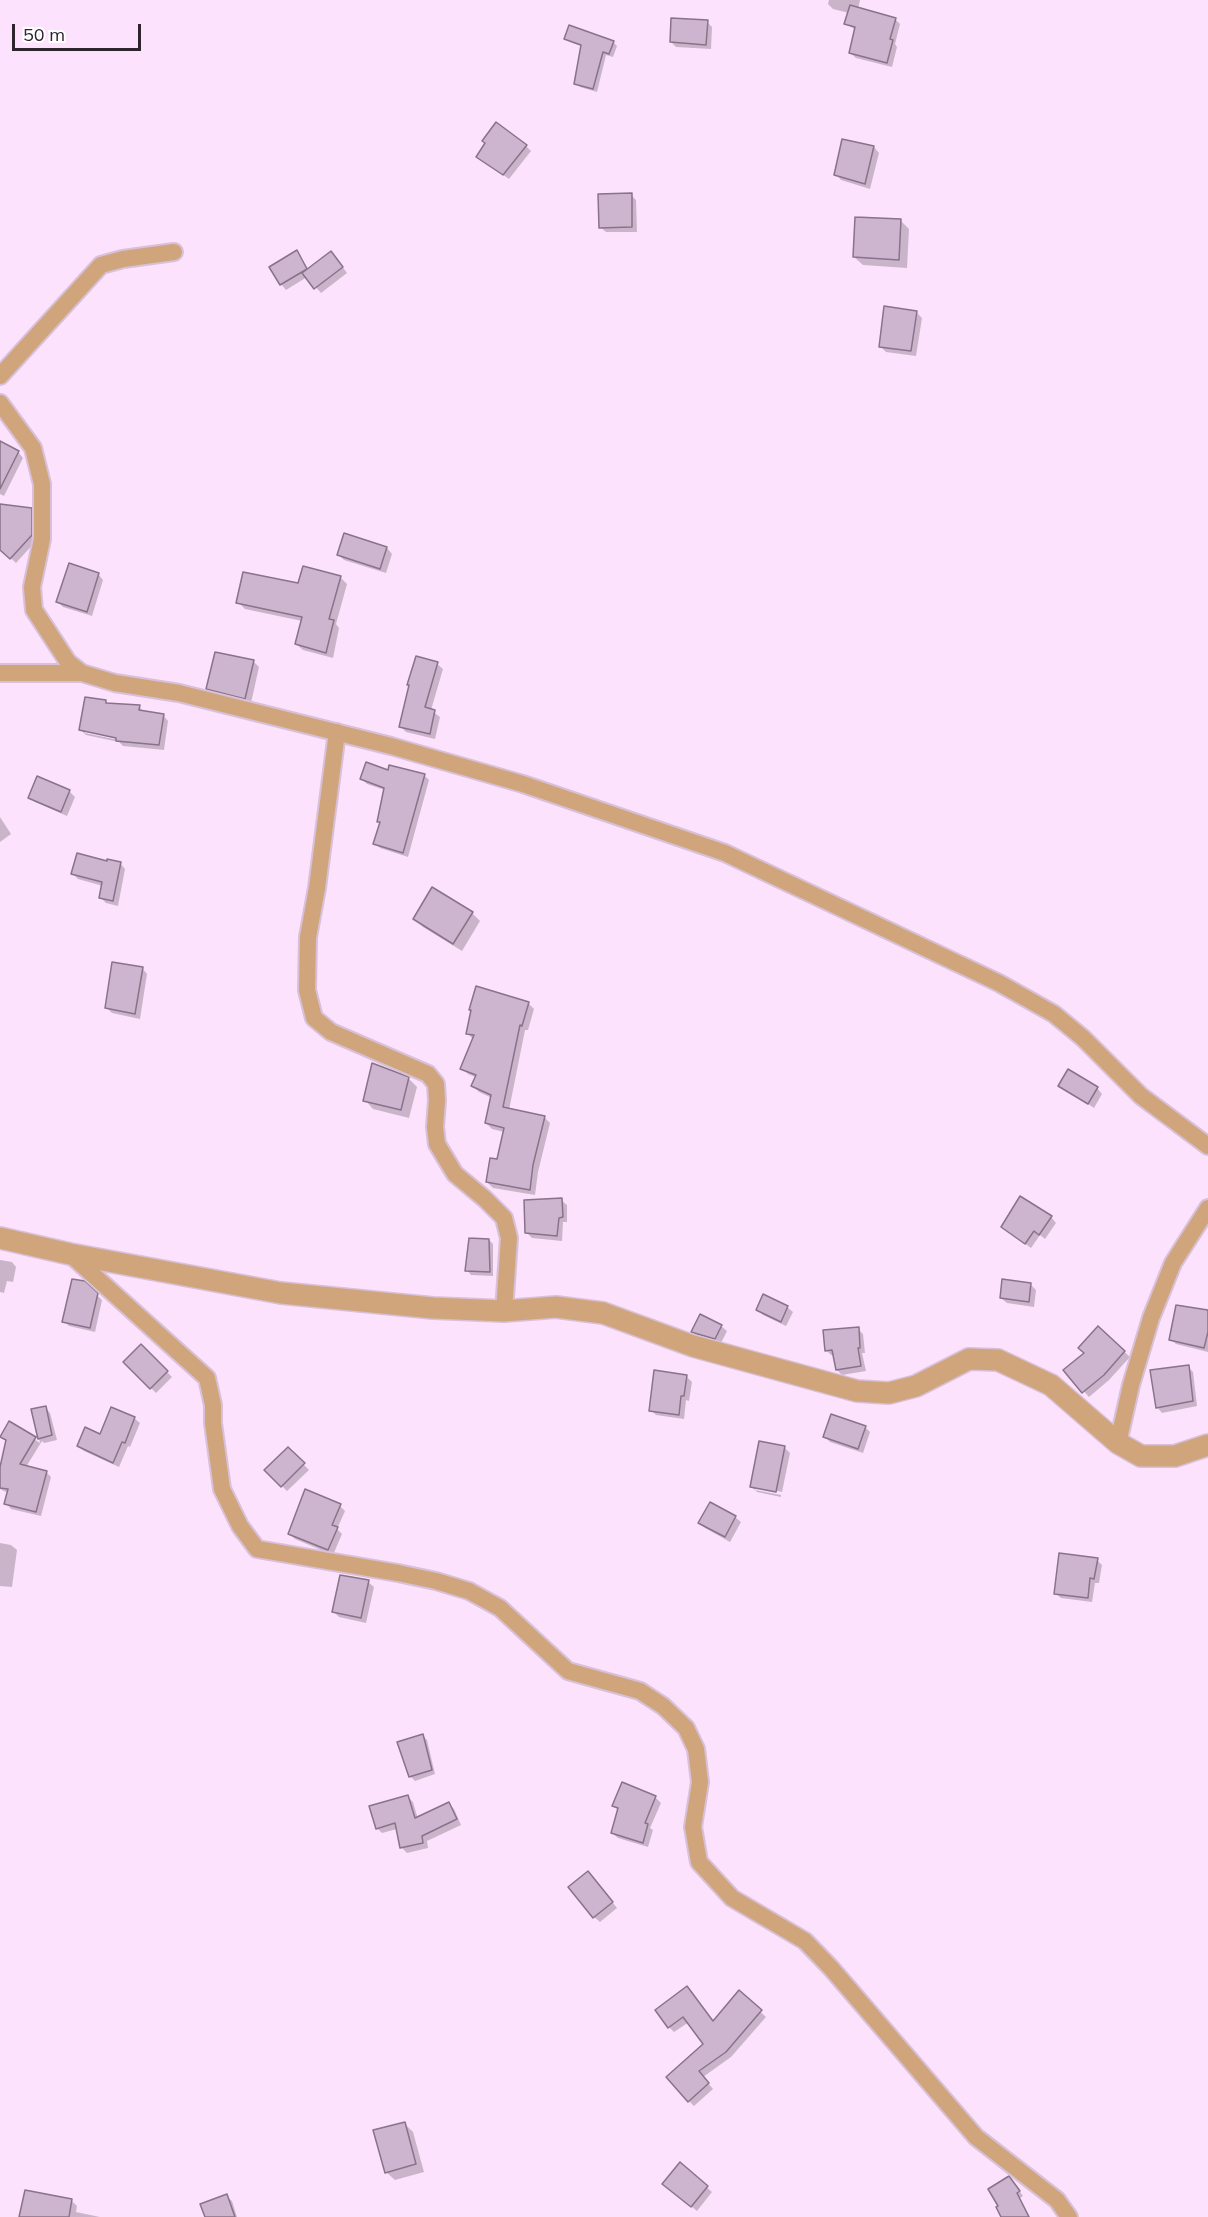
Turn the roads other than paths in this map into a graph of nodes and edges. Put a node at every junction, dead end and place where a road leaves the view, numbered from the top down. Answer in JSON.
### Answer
{"nodes":[{"id":1,"x":174,"y":252,"type":"dead end"},
{"id":2,"x":0,"y":376,"type":"edge"},
{"id":3,"x":0,"y":403,"type":"edge"},
{"id":4,"x":0,"y":673,"type":"edge"},
{"id":5,"x":82,"y":673,"type":"junction"},
{"id":6,"x":337,"y":732,"type":"junction"},
{"id":7,"x":1208,"y":1146,"type":"edge"},
{"id":8,"x":1208,"y":1208,"type":"edge"},
{"id":9,"x":0,"y":1238,"type":"edge"},
{"id":10,"x":70,"y":1254,"type":"junction"},
{"id":11,"x":504,"y":1311,"type":"junction"},
{"id":12,"x":1118,"y":1443,"type":"junction"},
{"id":13,"x":1208,"y":1445,"type":"edge"},
{"id":14,"x":1069,"y":2217,"type":"edge"}],
"edges":[{"from":1,"to":2,"type":"street"},
{"from":3,"to":5,"type":"street"},
{"from":4,"to":5,"type":"street"},
{"from":5,"to":6,"type":"street"},
{"from":6,"to":7,"type":"street"},
{"from":6,"to":11,"type":"street"},
{"from":8,"to":12,"type":"street"},
{"from":9,"to":10,"type":"street"},
{"from":10,"to":11,"type":"street"},
{"from":10,"to":14,"type":"street"},
{"from":11,"to":12,"type":"street"},
{"from":12,"to":13,"type":"street"}]}
